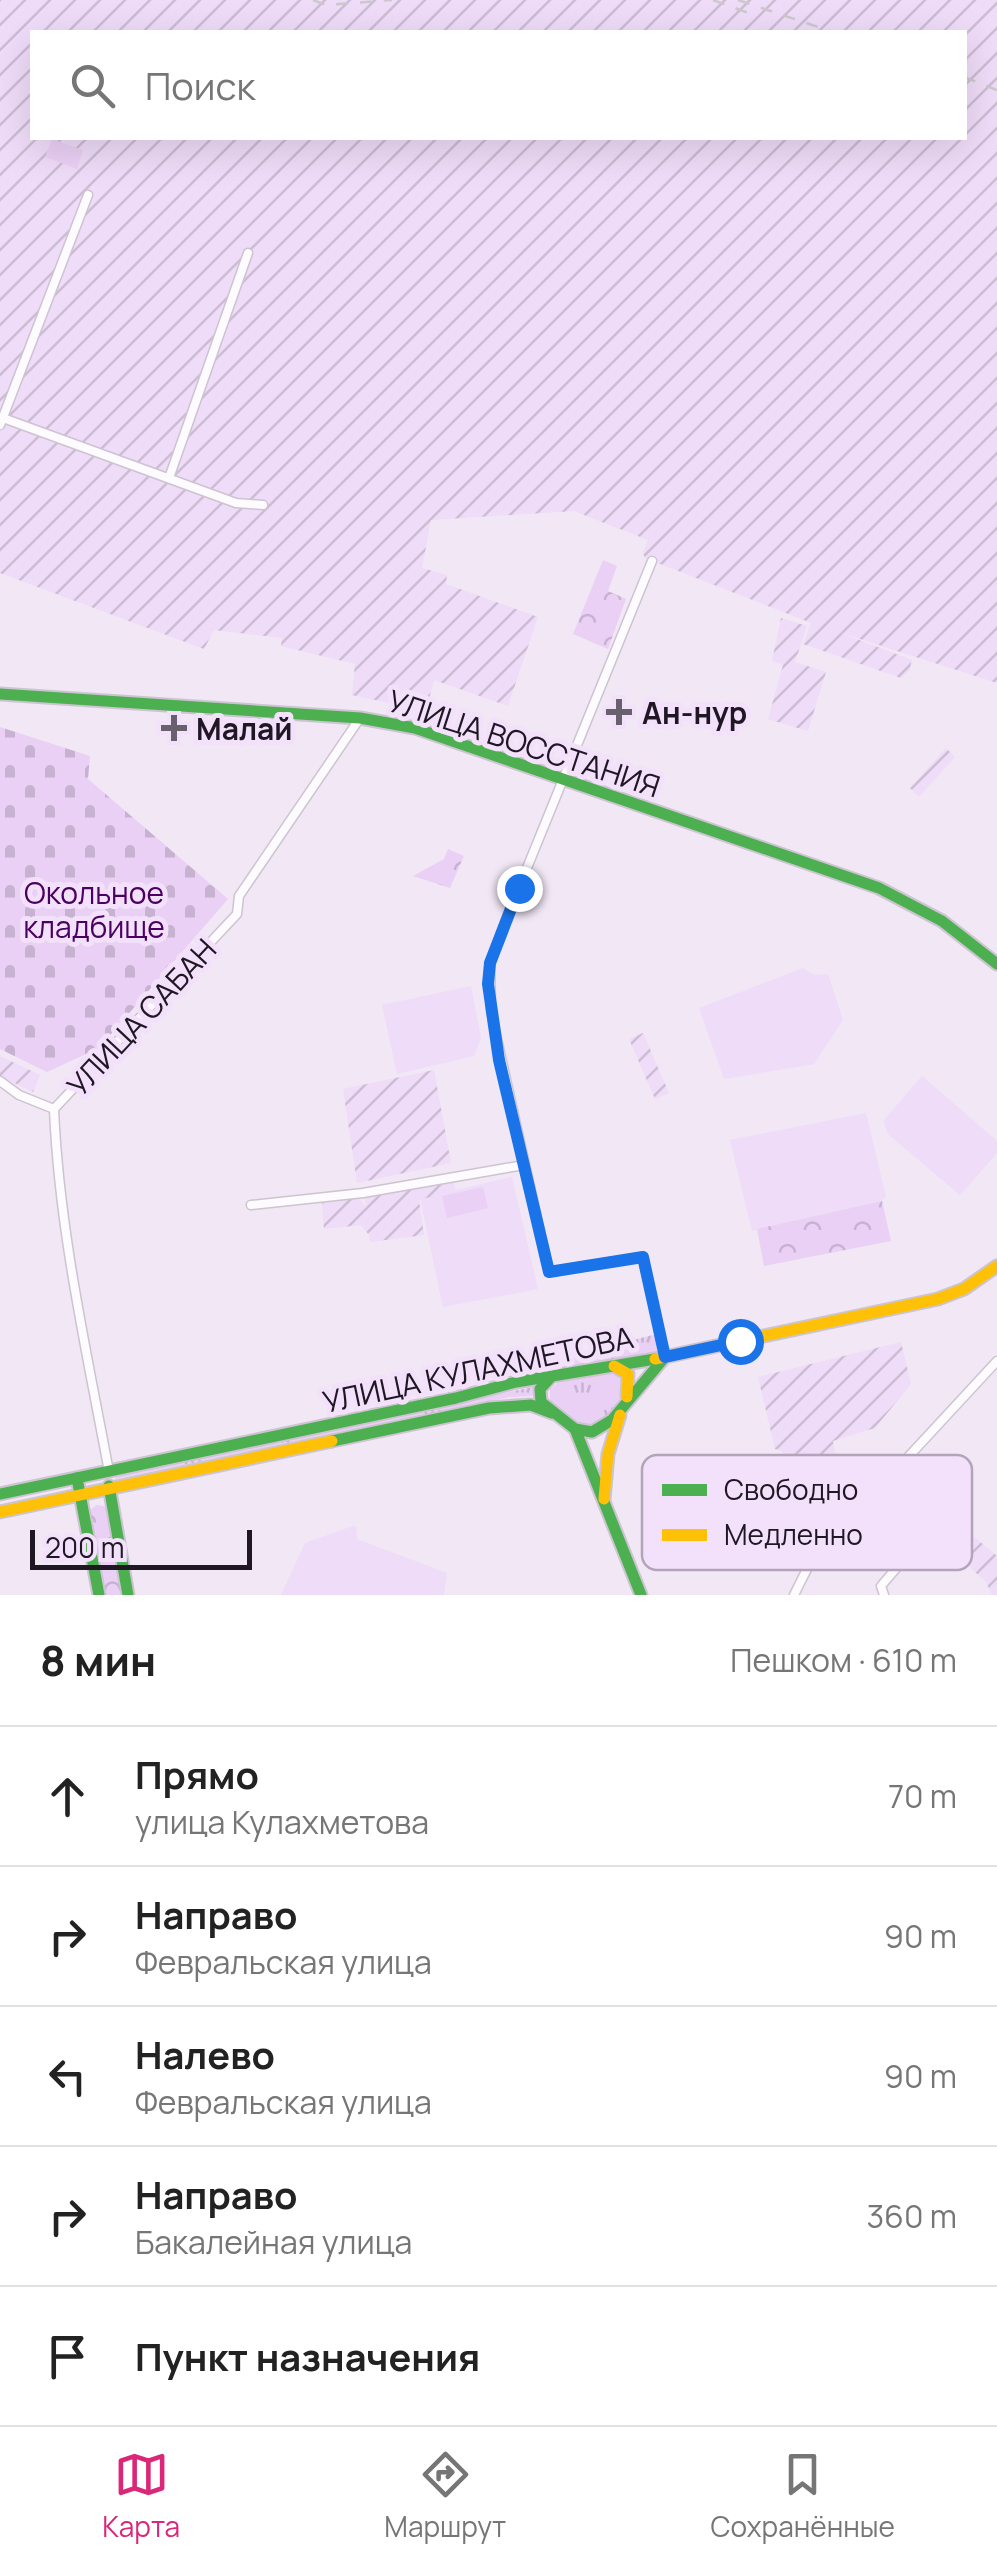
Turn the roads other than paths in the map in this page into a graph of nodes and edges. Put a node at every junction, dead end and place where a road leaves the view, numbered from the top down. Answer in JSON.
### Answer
{"nodes":[{"id":1,"x":88,"y":195,"type":"dead end"},
{"id":2,"x":248,"y":253,"type":"dead end"},
{"id":3,"x":1,"y":422,"type":"edge"},
{"id":4,"x":169,"y":478,"type":"junction"},
{"id":5,"x":263,"y":505,"type":"dead end"},
{"id":6,"x":652,"y":561,"type":"dead end"},
{"id":7,"x":0,"y":694,"type":"edge"},
{"id":8,"x":360,"y":718,"type":"junction"},
{"id":9,"x":565,"y":780,"type":"junction"},
{"id":10,"x":997,"y":964,"type":"edge"},
{"id":11,"x":0,"y":1081,"type":"edge"},
{"id":12,"x":54,"y":1109,"type":"junction"},
{"id":13,"x":524,"y":1166,"type":"junction"},
{"id":14,"x":251,"y":1206,"type":"dead end"},
{"id":15,"x":997,"y":1263,"type":"edge"},
{"id":16,"x":665,"y":1357,"type":"junction"},
{"id":17,"x":997,"y":1362,"type":"edge"},
{"id":18,"x":614,"y":1366,"type":"junction"},
{"id":19,"x":551,"y":1378,"type":"junction"},
{"id":20,"x":624,"y":1405,"type":"junction"},
{"id":21,"x":552,"y":1413,"type":"junction"},
{"id":22,"x":575,"y":1429,"type":"junction"},
{"id":23,"x":912,"y":1455,"type":"edge"},
{"id":24,"x":109,"y":1472,"type":"junction"},
{"id":25,"x":77,"y":1478,"type":"junction"},
{"id":26,"x":109,"y":1490,"type":"junction"},
{"id":27,"x":0,"y":1494,"type":"edge"},
{"id":28,"x":80,"y":1496,"type":"junction"},
{"id":29,"x":604,"y":1499,"type":"junction"},
{"id":30,"x":0,"y":1512,"type":"edge"},
{"id":31,"x":806,"y":1570,"type":"edge"},
{"id":32,"x":894,"y":1570,"type":"edge"},
{"id":33,"x":99,"y":1595,"type":"edge"},
{"id":34,"x":128,"y":1595,"type":"edge"},
{"id":35,"x":641,"y":1595,"type":"edge"},
{"id":36,"x":794,"y":1595,"type":"edge"},
{"id":37,"x":884,"y":1595,"type":"edge"}],
"edges":[{"from":1,"to":3,"type":"street"},
{"from":2,"to":4,"type":"street"},
{"from":3,"to":4,"type":"street"},
{"from":4,"to":5,"type":"street"},
{"from":6,"to":9,"type":"street"},
{"from":7,"to":8,"type":"main road","name":"УЛИЦА ВОССТАНИЯ"},
{"from":8,"to":9,"type":"main road","name":"УЛИЦА ВОССТАНИЯ"},
{"from":8,"to":12,"type":"street","name":"УЛИЦА САБАН"},
{"from":9,"to":10,"type":"main road","name":"УЛИЦА ВОССТАНИЯ"},
{"from":9,"to":13,"type":"street"},
{"from":11,"to":12,"type":"street"},
{"from":12,"to":24,"type":"street","name":"УЛИЦА САБАН"},
{"from":13,"to":14,"type":"street"},
{"from":13,"to":16,"type":"street"},
{"from":15,"to":16,"type":"main road","name":"УЛИЦА КУЛАХМЕТОВА"},
{"from":16,"to":18,"type":"main road","name":"УЛИЦА КУЛАХМЕТОВА"},
{"from":16,"to":20,"type":"main road"},
{"from":17,"to":23,"type":"street"},
{"from":18,"to":19,"type":"main road","name":"УЛИЦА КУЛАХМЕТОВА"},
{"from":18,"to":20,"type":"main road"},
{"from":19,"to":21,"type":"main road"},
{"from":19,"to":24,"type":"main road","name":"УЛИЦА КУЛАХМЕТОВА"},
{"from":20,"to":22,"type":"main road"},
{"from":20,"to":29,"type":"main road"},
{"from":21,"to":22,"type":"main road"},
{"from":21,"to":26,"type":"main road","name":"УЛИЦА КУЛАХМЕТОВА"},
{"from":22,"to":29,"type":"main road"},
{"from":24,"to":25,"type":"main road","name":"УЛИЦА КУЛАХМЕТОВА"},
{"from":24,"to":26,"type":"main road"},
{"from":25,"to":27,"type":"main road","name":"УЛИЦА КУЛАХМЕТОВА"},
{"from":25,"to":28,"type":"main road"},
{"from":26,"to":28,"type":"main road","name":"УЛИЦА КУЛАХМЕТОВА"},
{"from":26,"to":34,"type":"main road"},
{"from":28,"to":30,"type":"main road","name":"УЛИЦА КУЛАХМЕТОВА"},
{"from":28,"to":33,"type":"main road"},
{"from":29,"to":35,"type":"main road"},
{"from":31,"to":36,"type":"street"},
{"from":32,"to":37,"type":"street"}]}
